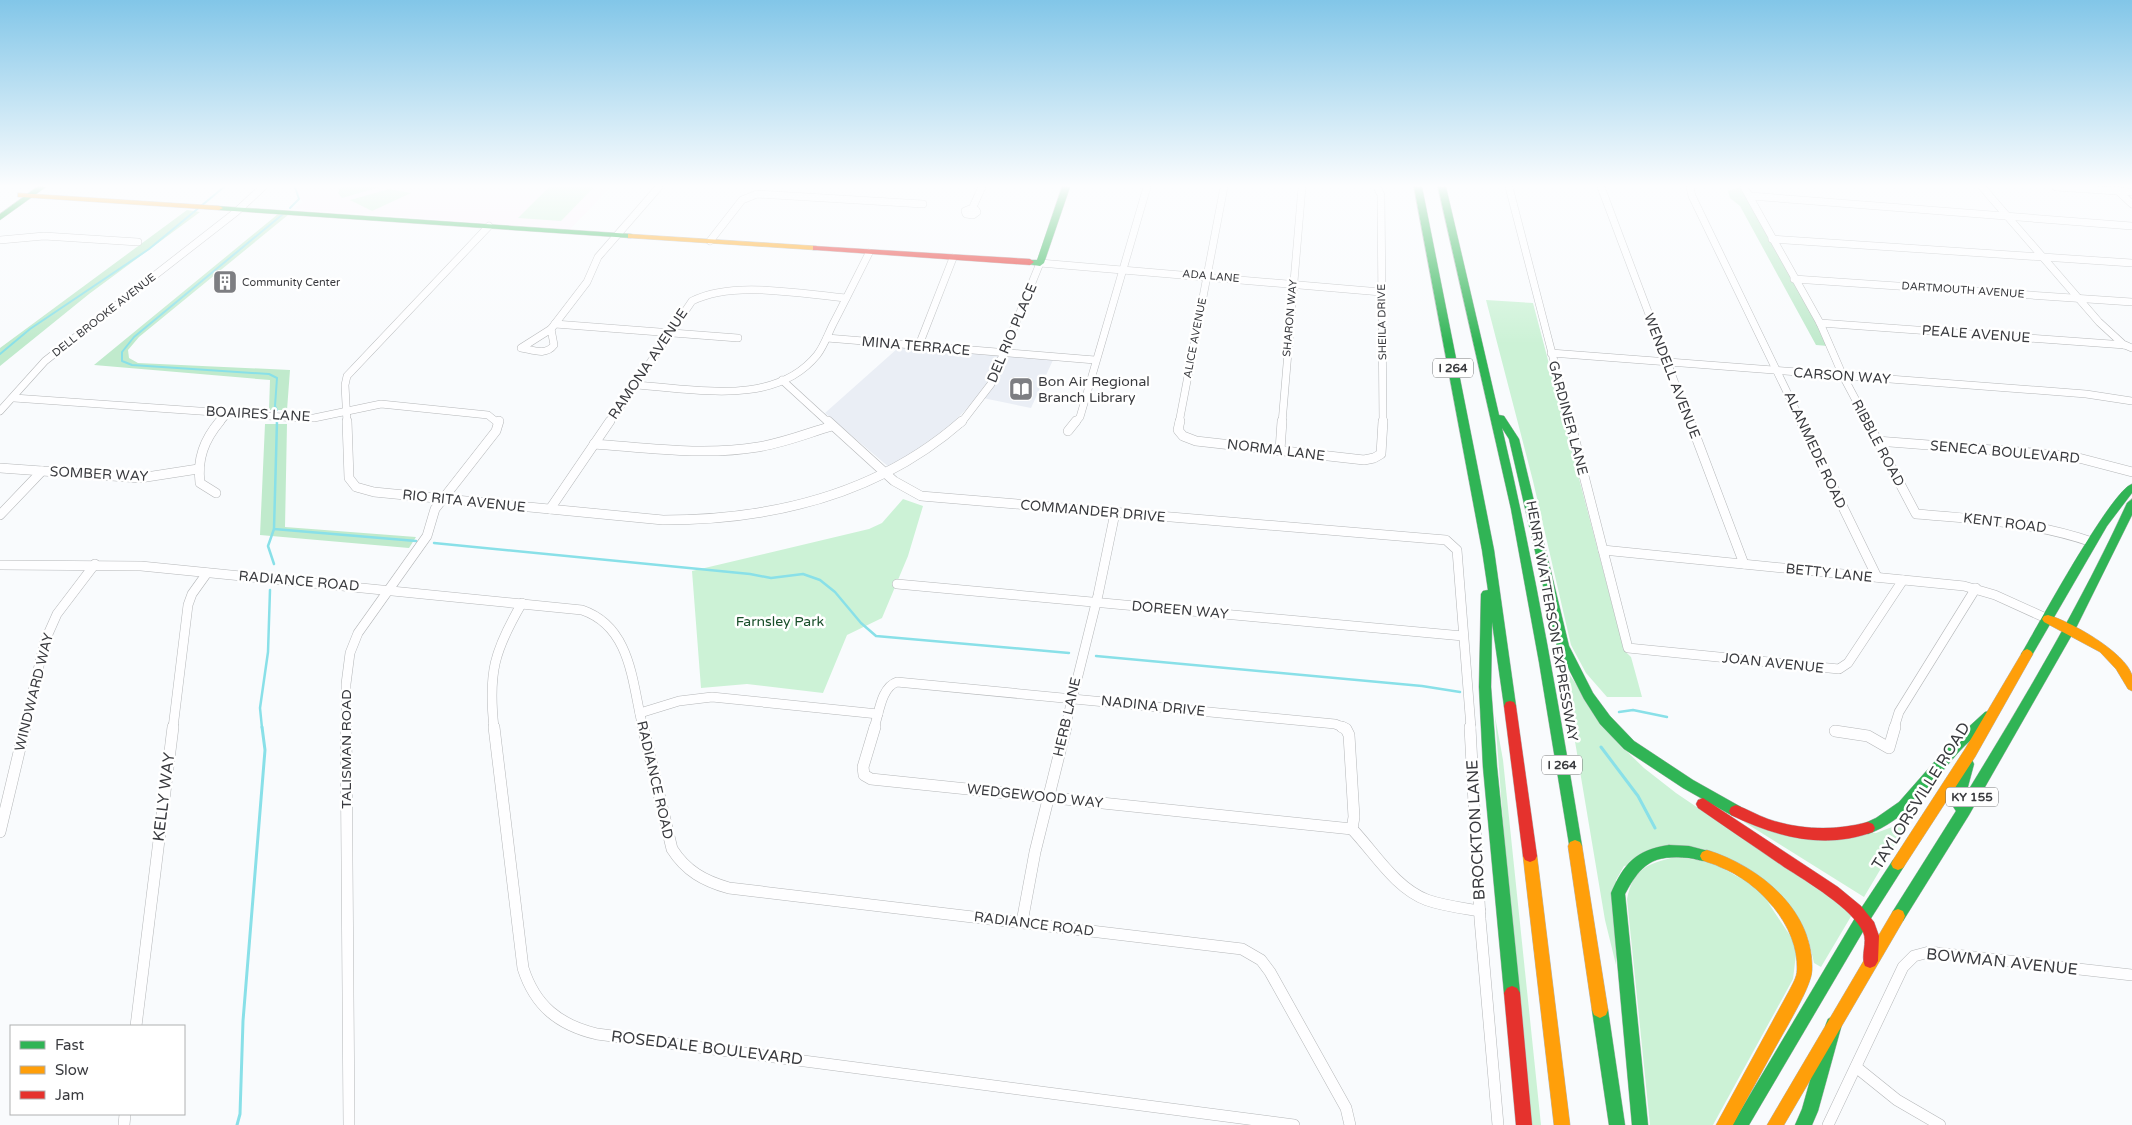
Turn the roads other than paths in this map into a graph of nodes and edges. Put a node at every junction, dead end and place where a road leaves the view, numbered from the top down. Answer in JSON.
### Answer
{"nodes":[{"id":1,"x":1772,"y":239,"type":"edge"},
{"id":2,"x":99,"y":240,"type":"edge"},
{"id":3,"x":200,"y":240,"type":"edge"},
{"id":4,"x":476,"y":240,"type":"edge"},
{"id":5,"x":612,"y":240,"type":"edge"},
{"id":6,"x":686,"y":240,"type":"edge"},
{"id":7,"x":1048,"y":240,"type":"edge"},
{"id":8,"x":1131,"y":240,"type":"edge"},
{"id":9,"x":1213,"y":240,"type":"edge"},
{"id":10,"x":1297,"y":240,"type":"edge"},
{"id":11,"x":1381,"y":240,"type":"edge"},
{"id":12,"x":1428,"y":240,"type":"edge"},
{"id":13,"x":1453,"y":240,"type":"edge"},
{"id":14,"x":1523,"y":240,"type":"edge"},
{"id":15,"x":1621,"y":240,"type":"edge"},
{"id":16,"x":1713,"y":240,"type":"edge"},
{"id":17,"x":1780,"y":240,"type":"edge"},
{"id":18,"x":2027,"y":240,"type":"edge"},
{"id":19,"x":710,"y":241,"type":"joint"},
{"id":20,"x":138,"y":242,"type":"dead end"},
{"id":21,"x":869,"y":253,"type":"junction"},
{"id":22,"x":2042,"y":257,"type":"junction"},
{"id":23,"x":954,"y":258,"type":"junction"},
{"id":24,"x":1040,"y":263,"type":"junction"},
{"id":25,"x":2132,"y":263,"type":"edge"},
{"id":26,"x":1122,"y":270,"type":"junction"},
{"id":27,"x":1206,"y":276,"type":"junction"},
{"id":28,"x":1794,"y":279,"type":"junction"},
{"id":29,"x":1293,"y":284,"type":"junction"},
{"id":30,"x":1382,"y":292,"type":"junction"},
{"id":31,"x":846,"y":298,"type":"junction"},
{"id":32,"x":2079,"y":298,"type":"junction"},
{"id":33,"x":2132,"y":302,"type":"edge"},
{"id":34,"x":1820,"y":323,"type":"junction"},
{"id":35,"x":669,"y":333,"type":"junction"},
{"id":36,"x":738,"y":338,"type":"dead end"},
{"id":37,"x":827,"y":338,"type":"junction"},
{"id":38,"x":919,"y":345,"type":"junction"},
{"id":39,"x":2128,"y":347,"type":"edge"},
{"id":40,"x":1005,"y":352,"type":"junction"},
{"id":41,"x":1552,"y":353,"type":"junction"},
{"id":42,"x":1095,"y":360,"type":"junction"},
{"id":43,"x":1667,"y":362,"type":"junction"},
{"id":44,"x":1778,"y":371,"type":"junction"},
{"id":45,"x":1843,"y":376,"type":"junction"},
{"id":46,"x":782,"y":380,"type":"junction"},
{"id":47,"x":634,"y":385,"type":"junction"},
{"id":48,"x":14,"y":398,"type":"junction"},
{"id":49,"x":2132,"y":401,"type":"edge"},
{"id":50,"x":1494,"y":407,"type":"junction"},
{"id":51,"x":0,"y":410,"type":"edge"},
{"id":52,"x":346,"y":411,"type":"junction"},
{"id":53,"x":227,"y":414,"type":"junction"},
{"id":54,"x":499,"y":421,"type":"joint"},
{"id":55,"x":832,"y":426,"type":"junction"},
{"id":56,"x":1178,"y":430,"type":"joint"},
{"id":57,"x":1068,"y":431,"type":"dead end"},
{"id":58,"x":1877,"y":441,"type":"junction"},
{"id":59,"x":594,"y":444,"type":"junction"},
{"id":60,"x":1280,"y":450,"type":"junction"},
{"id":61,"x":1378,"y":457,"type":"joint"},
{"id":62,"x":0,"y":468,"type":"edge"},
{"id":63,"x":198,"y":469,"type":"junction"},
{"id":64,"x":42,"y":471,"type":"junction"},
{"id":65,"x":2132,"y":472,"type":"edge"},
{"id":66,"x":886,"y":474,"type":"junction"},
{"id":67,"x":2132,"y":487,"type":"edge"},
{"id":68,"x":216,"y":493,"type":"dead end"},
{"id":69,"x":443,"y":500,"type":"junction"},
{"id":70,"x":2132,"y":503,"type":"edge"},
{"id":71,"x":550,"y":509,"type":"junction"},
{"id":72,"x":1115,"y":513,"type":"junction"},
{"id":73,"x":1916,"y":514,"type":"joint"},
{"id":74,"x":0,"y":515,"type":"edge"},
{"id":75,"x":1446,"y":540,"type":"joint"},
{"id":76,"x":2092,"y":542,"type":"junction"},
{"id":77,"x":1488,"y":550,"type":"junction"},
{"id":78,"x":1603,"y":550,"type":"junction"},
{"id":79,"x":95,"y":564,"type":"junction"},
{"id":80,"x":1744,"y":564,"type":"junction"},
{"id":81,"x":0,"y":566,"type":"edge"},
{"id":82,"x":207,"y":573,"type":"junction"},
{"id":83,"x":1877,"y":578,"type":"junction"},
{"id":84,"x":1903,"y":580,"type":"junction"},
{"id":85,"x":896,"y":584,"type":"dead end"},
{"id":86,"x":1976,"y":588,"type":"junction"},
{"id":87,"x":388,"y":589,"type":"junction"},
{"id":88,"x":1096,"y":602,"type":"junction"},
{"id":89,"x":522,"y":603,"type":"junction"},
{"id":90,"x":2048,"y":620,"type":"junction"},
{"id":91,"x":2069,"y":630,"type":"junction"},
{"id":92,"x":1463,"y":636,"type":"junction"},
{"id":93,"x":1628,"y":648,"type":"joint"},
{"id":94,"x":2132,"y":686,"type":"edge"},
{"id":95,"x":1071,"y":698,"type":"junction"},
{"id":96,"x":640,"y":713,"type":"junction"},
{"id":97,"x":878,"y":714,"type":"junction"},
{"id":98,"x":1990,"y":716,"type":"junction"},
{"id":99,"x":1835,"y":731,"type":"dead end"},
{"id":100,"x":1970,"y":753,"type":"junction"},
{"id":101,"x":1645,"y":755,"type":"junction"},
{"id":102,"x":1047,"y":797,"type":"junction"},
{"id":103,"x":1964,"y":811,"type":"junction"},
{"id":104,"x":1352,"y":828,"type":"junction"},
{"id":105,"x":0,"y":832,"type":"edge"},
{"id":106,"x":1480,"y":911,"type":"junction"},
{"id":107,"x":1863,"y":918,"type":"junction"},
{"id":108,"x":1022,"y":922,"type":"junction"},
{"id":109,"x":1870,"y":961,"type":"junction"},
{"id":110,"x":2132,"y":975,"type":"edge"},
{"id":111,"x":1834,"y":1024,"type":"junction"},
{"id":112,"x":136,"y":1025,"type":"edge"},
{"id":113,"x":1856,"y":1067,"type":"junction"},
{"id":114,"x":349,"y":1125,"type":"edge"},
{"id":115,"x":1294,"y":1125,"type":"edge"},
{"id":116,"x":1350,"y":1125,"type":"edge"},
{"id":117,"x":1498,"y":1125,"type":"edge"},
{"id":118,"x":1524,"y":1125,"type":"edge"},
{"id":119,"x":1562,"y":1125,"type":"edge"},
{"id":120,"x":1617,"y":1125,"type":"edge"},
{"id":121,"x":1640,"y":1125,"type":"edge"},
{"id":122,"x":1724,"y":1125,"type":"edge"},
{"id":123,"x":1740,"y":1125,"type":"edge"},
{"id":124,"x":1775,"y":1125,"type":"edge"},
{"id":125,"x":1803,"y":1125,"type":"edge"},
{"id":126,"x":1828,"y":1125,"type":"edge"},
{"id":127,"x":1940,"y":1125,"type":"edge"}],
"edges":[{"from":1,"to":28,"type":"street","name":"RIBBLE ROAD"},
{"from":2,"to":20,"type":"street"},
{"from":3,"to":48,"type":"street","name":"DELL BROOKE AVENUE"},
{"from":4,"to":52,"type":"street","name":"RIO RITA AVENUE"},
{"from":5,"to":35,"type":"street"},
{"from":6,"to":19,"type":"main road"},
{"from":7,"to":24,"type":"main road"},
{"from":8,"to":26,"type":"street"},
{"from":9,"to":27,"type":"street","name":"ALICE AVENUE"},
{"from":10,"to":29,"type":"street","name":"SHARON WAY"},
{"from":11,"to":30,"type":"street","name":"SHEILA DRIVE"},
{"from":12,"to":77,"type":"main road","number":"I 264"},
{"from":13,"to":50,"type":"main road","name":"HENRY WATTERSON EXPRESSWAY","number":"I 264"},
{"from":14,"to":41,"type":"street","name":"GARDINER LANE"},
{"from":15,"to":43,"type":"street","name":"WENDELL AVENUE"},
{"from":16,"to":44,"type":"street","name":"ALANMEDE ROAD"},
{"from":17,"to":22,"type":"street"},
{"from":18,"to":22,"type":"street"},
{"from":19,"to":21,"type":"main road"},
{"from":21,"to":23,"type":"main road"},
{"from":21,"to":31,"type":"street"},
{"from":22,"to":25,"type":"street"},
{"from":22,"to":32,"type":"street"},
{"from":23,"to":24,"type":"main road"},
{"from":23,"to":38,"type":"street"},
{"from":24,"to":26,"type":"street","name":"ADA LANE"},
{"from":24,"to":40,"type":"street","name":"DEL RIO PLACE"},
{"from":26,"to":27,"type":"street","name":"ADA LANE"},
{"from":26,"to":42,"type":"street"},
{"from":27,"to":29,"type":"street","name":"ADA LANE"},
{"from":27,"to":56,"type":"street","name":"ALICE AVENUE"},
{"from":28,"to":32,"type":"street","name":"DARTMOUTH AVENUE"},
{"from":28,"to":34,"type":"street","name":"RIBBLE ROAD"},
{"from":29,"to":30,"type":"street","name":"ADA LANE"},
{"from":29,"to":60,"type":"street","name":"SHARON WAY"},
{"from":30,"to":61,"type":"street","name":"SHEILA DRIVE"},
{"from":31,"to":35,"type":"street","name":"RAMONA AVENUE"},
{"from":31,"to":37,"type":"street"},
{"from":32,"to":33,"type":"street","name":"DARTMOUTH AVENUE"},
{"from":32,"to":39,"type":"street"},
{"from":34,"to":39,"type":"street","name":"PEALE AVENUE"},
{"from":34,"to":45,"type":"street","name":"RIBBLE ROAD"},
{"from":35,"to":36,"type":"street"},
{"from":35,"to":47,"type":"street","name":"RAMONA AVENUE"},
{"from":37,"to":38,"type":"street","name":"MINA TERRACE"},
{"from":37,"to":46,"type":"street"},
{"from":38,"to":40,"type":"street","name":"MINA TERRACE"},
{"from":40,"to":42,"type":"street","name":"MINA TERRACE"},
{"from":40,"to":66,"type":"street","name":"DEL RIO PLACE"},
{"from":41,"to":43,"type":"street","name":"CARSON WAY"},
{"from":41,"to":78,"type":"street","name":"GARDINER LANE"},
{"from":42,"to":57,"type":"street"},
{"from":43,"to":44,"type":"street","name":"CARSON WAY"},
{"from":43,"to":80,"type":"street","name":"WENDELL AVENUE"},
{"from":44,"to":45,"type":"street","name":"CARSON WAY"},
{"from":44,"to":83,"type":"street","name":"ALANMEDE ROAD"},
{"from":45,"to":49,"type":"street","name":"CARSON WAY"},
{"from":45,"to":58,"type":"street","name":"RIBBLE ROAD"},
{"from":46,"to":47,"type":"street"},
{"from":46,"to":55,"type":"street","name":"COMMANDER DRIVE"},
{"from":47,"to":59,"type":"street","name":"RAMONA AVENUE"},
{"from":48,"to":51,"type":"street","name":"DELL BROOKE AVENUE"},
{"from":48,"to":53,"type":"street","name":"BOAIRES LANE"},
{"from":50,"to":101,"type":"main road"},
{"from":50,"to":120,"type":"main road","name":"HENRY WATTERSON EXPRESSWAY","number":"I 264"},
{"from":52,"to":53,"type":"street","name":"BOAIRES LANE"},
{"from":52,"to":54,"type":"street","name":"BOAIRES LANE"},
{"from":52,"to":69,"type":"street","name":"RIO RITA AVENUE"},
{"from":53,"to":63,"type":"street"},
{"from":54,"to":69,"type":"street","name":"TALISMAN ROAD"},
{"from":55,"to":59,"type":"street"},
{"from":55,"to":66,"type":"street","name":"COMMANDER DRIVE"},
{"from":56,"to":60,"type":"street","name":"NORMA LANE"},
{"from":58,"to":65,"type":"street","name":"SENECA BOULEVARD"},
{"from":58,"to":73,"type":"street","name":"RIBBLE ROAD"},
{"from":59,"to":71,"type":"street","name":"RAMONA AVENUE"},
{"from":60,"to":61,"type":"street","name":"NORMA LANE"},
{"from":62,"to":64,"type":"street","name":"SOMBER WAY"},
{"from":63,"to":64,"type":"street","name":"SOMBER WAY"},
{"from":63,"to":68,"type":"street"},
{"from":64,"to":74,"type":"street"},
{"from":66,"to":71,"type":"street","name":"RIO RITA AVENUE"},
{"from":66,"to":72,"type":"street","name":"COMMANDER DRIVE"},
{"from":67,"to":76,"type":"main road","name":"TAYLORSVILLE ROAD","number":"KY 155"},
{"from":69,"to":71,"type":"street","name":"RIO RITA AVENUE"},
{"from":69,"to":87,"type":"street","name":"TALISMAN ROAD"},
{"from":70,"to":91,"type":"main road","number":"KY 155"},
{"from":72,"to":75,"type":"street","name":"COMMANDER DRIVE"},
{"from":72,"to":88,"type":"street","name":"HERB LANE"},
{"from":73,"to":76,"type":"street","name":"KENT ROAD"},
{"from":75,"to":92,"type":"street","name":"BROCKTON LANE"},
{"from":76,"to":90,"type":"main road","name":"TAYLORSVILLE ROAD","number":"KY 155"},
{"from":77,"to":118,"type":"main road"},
{"from":77,"to":119,"type":"main road","number":"I 264"},
{"from":78,"to":80,"type":"street","name":"BETTY LANE"},
{"from":78,"to":93,"type":"street","name":"GARDINER LANE"},
{"from":79,"to":81,"type":"street","name":"RADIANCE ROAD"},
{"from":79,"to":82,"type":"street","name":"RADIANCE ROAD"},
{"from":79,"to":105,"type":"street","name":"WINDWARD WAY"},
{"from":80,"to":83,"type":"street","name":"BETTY LANE"},
{"from":82,"to":87,"type":"street","name":"RADIANCE ROAD"},
{"from":82,"to":112,"type":"street","name":"KELLY WAY"},
{"from":83,"to":84,"type":"street","name":"BETTY LANE"},
{"from":84,"to":86,"type":"street","name":"BETTY LANE"},
{"from":84,"to":93,"type":"street","name":"JOAN AVENUE"},
{"from":85,"to":88,"type":"street","name":"DOREEN WAY"},
{"from":86,"to":90,"type":"street","name":"BETTY LANE"},
{"from":86,"to":99,"type":"street"},
{"from":87,"to":89,"type":"street","name":"RADIANCE ROAD"},
{"from":87,"to":114,"type":"street","name":"TALISMAN ROAD"},
{"from":88,"to":92,"type":"street","name":"DOREEN WAY"},
{"from":88,"to":95,"type":"street","name":"HERB LANE"},
{"from":89,"to":96,"type":"street","name":"RADIANCE ROAD"},
{"from":89,"to":115,"type":"street","name":"ROSEDALE BOULEVARD"},
{"from":90,"to":91,"type":"main road"},
{"from":90,"to":98,"type":"main road","name":"TAYLORSVILLE ROAD","number":"KY 155"},
{"from":91,"to":94,"type":"main road"},
{"from":91,"to":103,"type":"main road","number":"KY 155"},
{"from":92,"to":106,"type":"street","name":"BROCKTON LANE"},
{"from":95,"to":97,"type":"street","name":"NADINA DRIVE"},
{"from":95,"to":102,"type":"street","name":"HERB LANE"},
{"from":95,"to":104,"type":"street","name":"NADINA DRIVE"},
{"from":96,"to":97,"type":"street"},
{"from":96,"to":108,"type":"street","name":"RADIANCE ROAD"},
{"from":97,"to":102,"type":"street","name":"WEDGEWOOD WAY"},
{"from":98,"to":100,"type":"main road","name":"TAYLORSVILLE ROAD","number":"KY 155"},
{"from":98,"to":101,"type":"main road"},
{"from":100,"to":103,"type":"main road"},
{"from":100,"to":107,"type":"main road","name":"TAYLORSVILLE ROAD","number":"KY 155"},
{"from":101,"to":107,"type":"main road"},
{"from":102,"to":104,"type":"street","name":"WEDGEWOOD WAY"},
{"from":102,"to":108,"type":"street","name":"HERB LANE"},
{"from":103,"to":109,"type":"main road","number":"KY 155"},
{"from":104,"to":106,"type":"street"},
{"from":106,"to":117,"type":"street","name":"BROCKTON LANE"},
{"from":107,"to":109,"type":"main road"},
{"from":107,"to":123,"type":"main road","name":"TAYLORSVILLE ROAD","number":"KY 155"},
{"from":108,"to":116,"type":"street","name":"RADIANCE ROAD"},
{"from":109,"to":111,"type":"main road","number":"KY 155"},
{"from":110,"to":113,"type":"street","name":"BOWMAN AVENUE"},
{"from":111,"to":124,"type":"main road","number":"KY 155"},
{"from":111,"to":125,"type":"main road"},
{"from":113,"to":126,"type":"street","name":"BOWMAN AVENUE"},
{"from":113,"to":127,"type":"street"},
{"from":121,"to":122,"type":"main road"}]}
